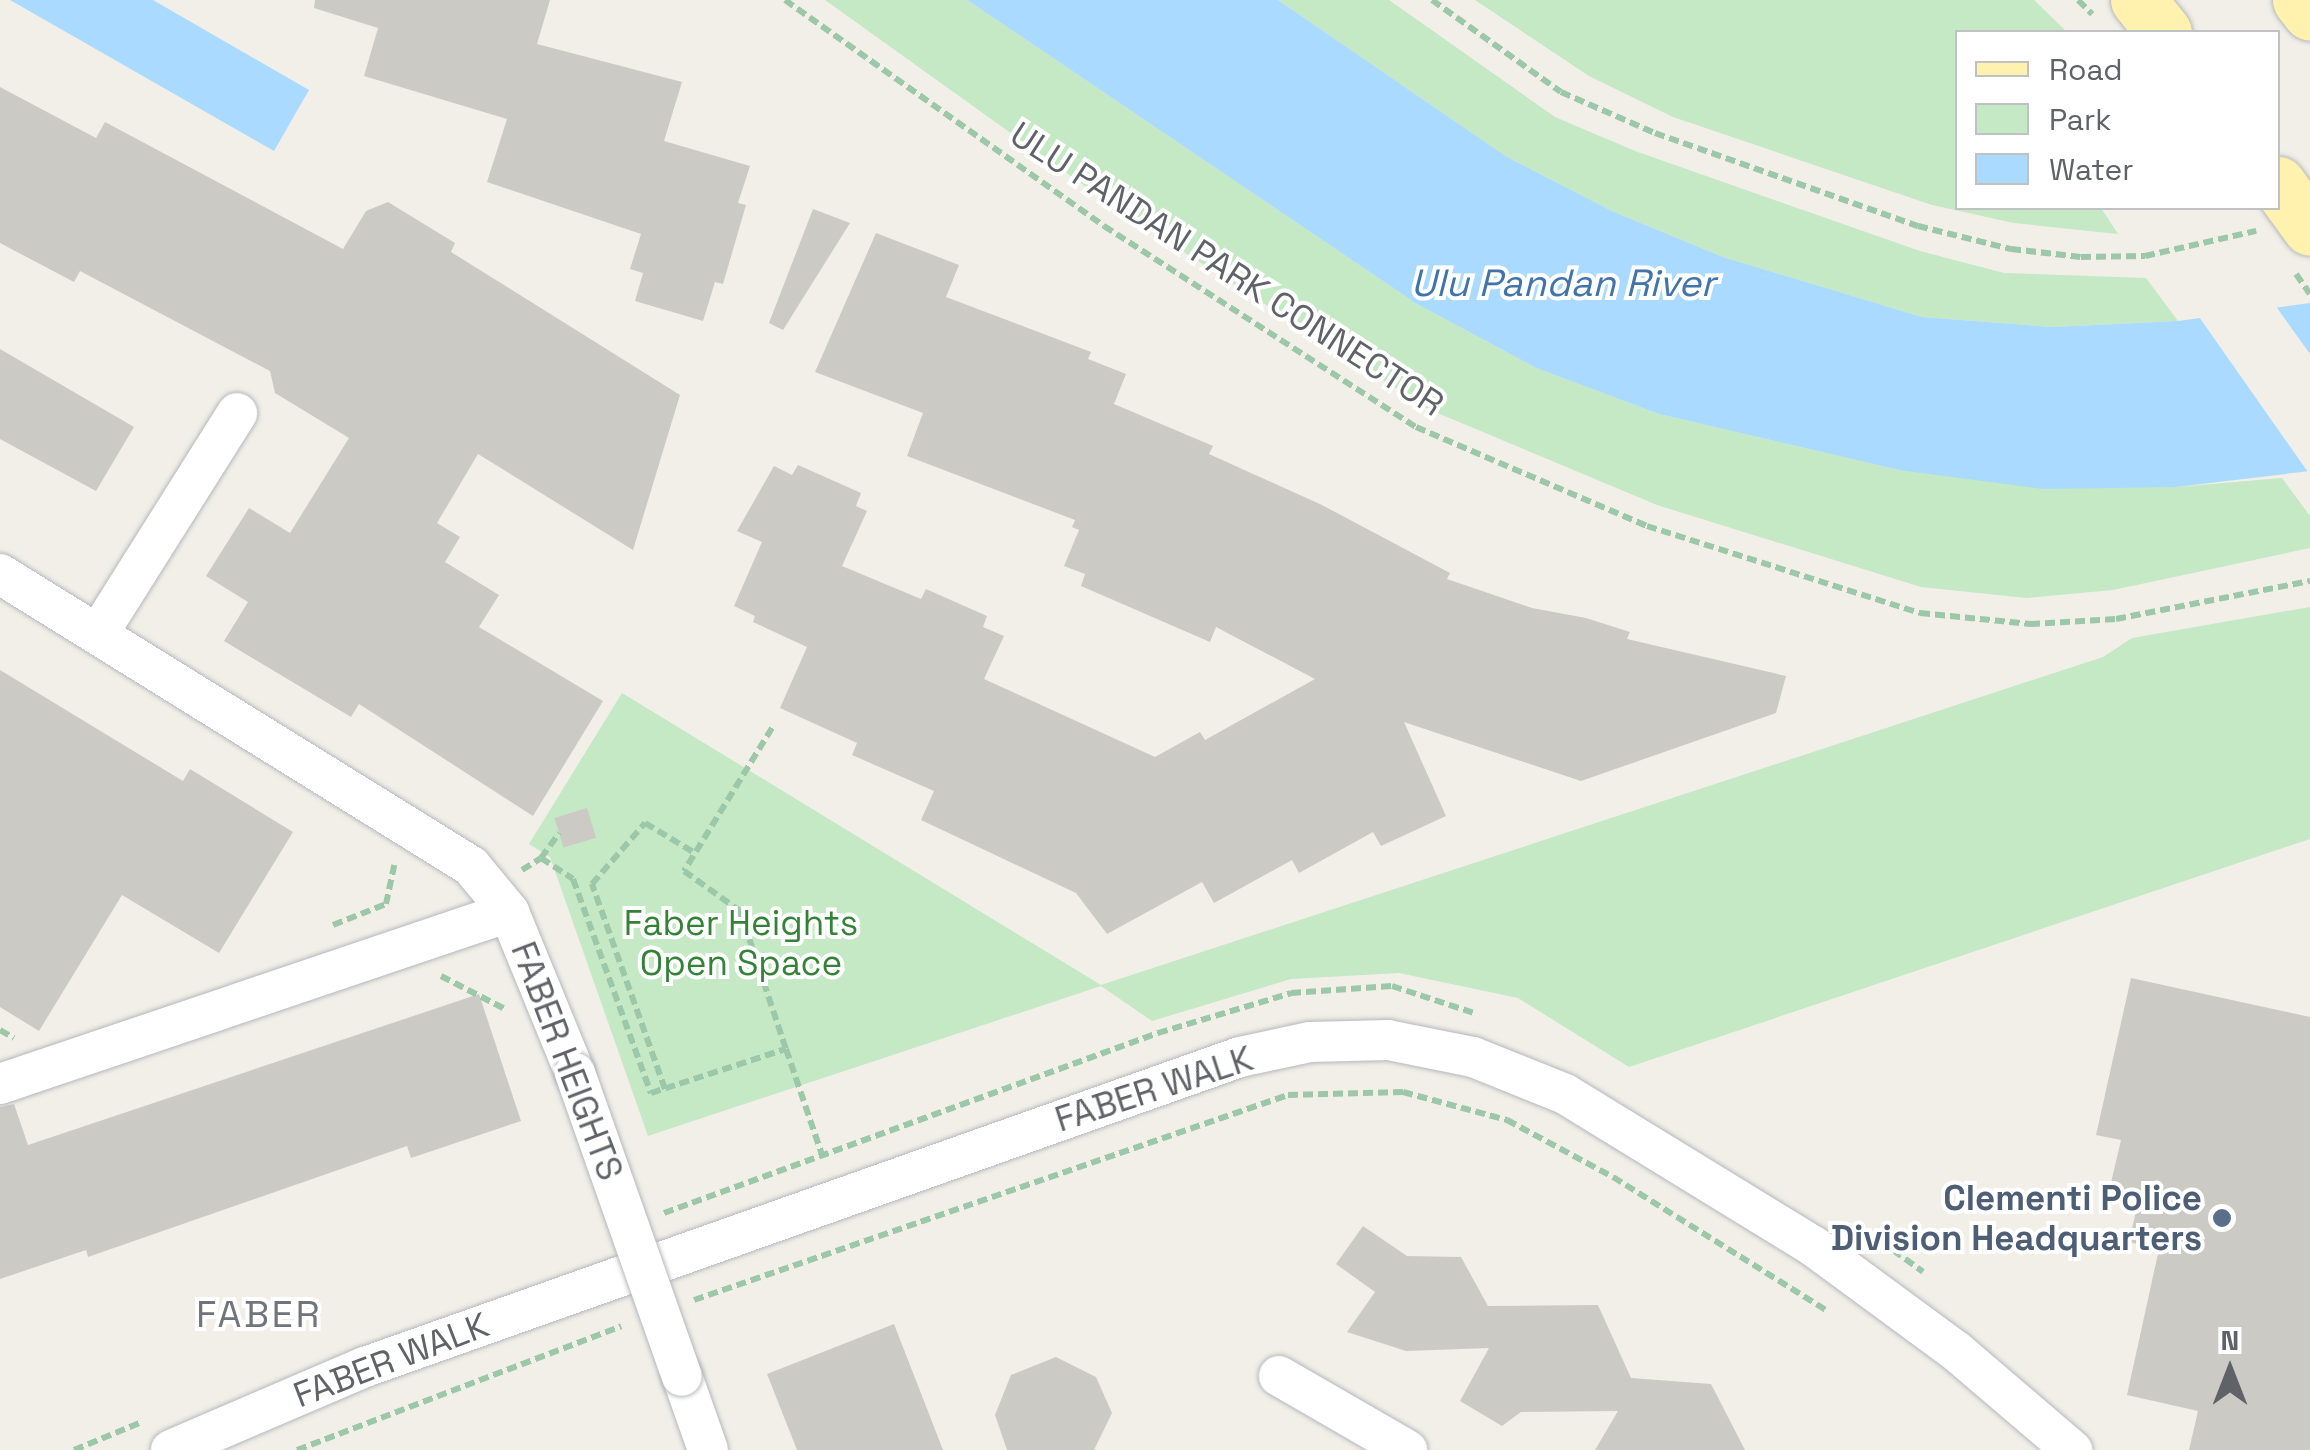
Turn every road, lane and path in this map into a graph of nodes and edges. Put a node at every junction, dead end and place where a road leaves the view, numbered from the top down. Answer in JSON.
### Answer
{"nodes":[{"id":1,"x":786,"y":0,"type":"edge"},
{"id":2,"x":1432,"y":0,"type":"edge"},
{"id":3,"x":2138,"y":0,"type":"edge"},
{"id":4,"x":2162,"y":30,"type":"edge"},
{"id":5,"x":2284,"y":213,"type":"edge"},
{"id":6,"x":237,"y":413,"type":"dead end"},
{"id":7,"x":0,"y":574,"type":"edge"},
{"id":8,"x":2310,"y":581,"type":"edge"},
{"id":9,"x":98,"y":634,"type":"junction"},
{"id":10,"x":772,"y":728,"type":"dead end"},
{"id":11,"x":559,"y":833,"type":"dead end"},
{"id":12,"x":695,"y":853,"type":"junction"},
{"id":13,"x":541,"y":858,"type":"junction"},
{"id":14,"x":500,"y":900,"type":"junction"},
{"id":15,"x":420,"y":980,"type":"dead end"},
{"id":16,"x":514,"y":1016,"type":"dead end"},
{"id":17,"x":1491,"y":1018,"type":"dead end"},
{"id":18,"x":0,"y":1030,"type":"edge"},
{"id":19,"x":14,"y":1038,"type":"dead end"},
{"id":20,"x":786,"y":1049,"type":"junction"},
{"id":21,"x":0,"y":1084,"type":"edge"},
{"id":22,"x":665,"y":1089,"type":"junction"},
{"id":23,"x":822,"y":1156,"type":"junction"},
{"id":24,"x":643,"y":1221,"type":"dead end"},
{"id":25,"x":1876,"y":1239,"type":"dead end"},
{"id":26,"x":1938,"y":1284,"type":"dead end"},
{"id":27,"x":678,"y":1306,"type":"dead end"},
{"id":28,"x":1832,"y":1314,"type":"dead end"},
{"id":29,"x":641,"y":1319,"type":"dead end"},
{"id":30,"x":1279,"y":1376,"type":"dead end"},
{"id":31,"x":159,"y":1435,"type":"edge"},
{"id":32,"x":74,"y":1450,"type":"edge"},
{"id":33,"x":298,"y":1450,"type":"edge"},
{"id":34,"x":708,"y":1450,"type":"edge"},
{"id":35,"x":1407,"y":1450,"type":"edge"},
{"id":36,"x":2072,"y":1450,"type":"edge"}],
"edges":[{"from":1,"to":8,"type":"path","name":"ULU PANDAN PARK CONNECTOR"},
{"from":2,"to":5,"type":"path"},
{"from":3,"to":4,"type":"main road"},
{"from":6,"to":9,"type":"street"},
{"from":7,"to":9,"type":"street","name":"FABER HEIGHTS"},
{"from":9,"to":14,"type":"street","name":"FABER HEIGHTS"},
{"from":10,"to":12,"type":"path"},
{"from":11,"to":13,"type":"path"},
{"from":12,"to":20,"type":"path"},
{"from":12,"to":22,"type":"path"},
{"from":13,"to":14,"type":"path"},
{"from":13,"to":22,"type":"path"},
{"from":14,"to":21,"type":"street"},
{"from":14,"to":34,"type":"street","name":"FABER HEIGHTS","bridge":true},
{"from":15,"to":16,"type":"path"},
{"from":17,"to":23,"type":"path"},
{"from":18,"to":19,"type":"path"},
{"from":20,"to":22,"type":"path"},
{"from":20,"to":23,"type":"path"},
{"from":23,"to":24,"type":"path"},
{"from":25,"to":26,"type":"path"},
{"from":27,"to":28,"type":"path"},
{"from":29,"to":33,"type":"path"},
{"from":30,"to":35,"type":"street"},
{"from":31,"to":32,"type":"path"},
{"from":31,"to":36,"type":"street","name":"FABER WALK"}]}
